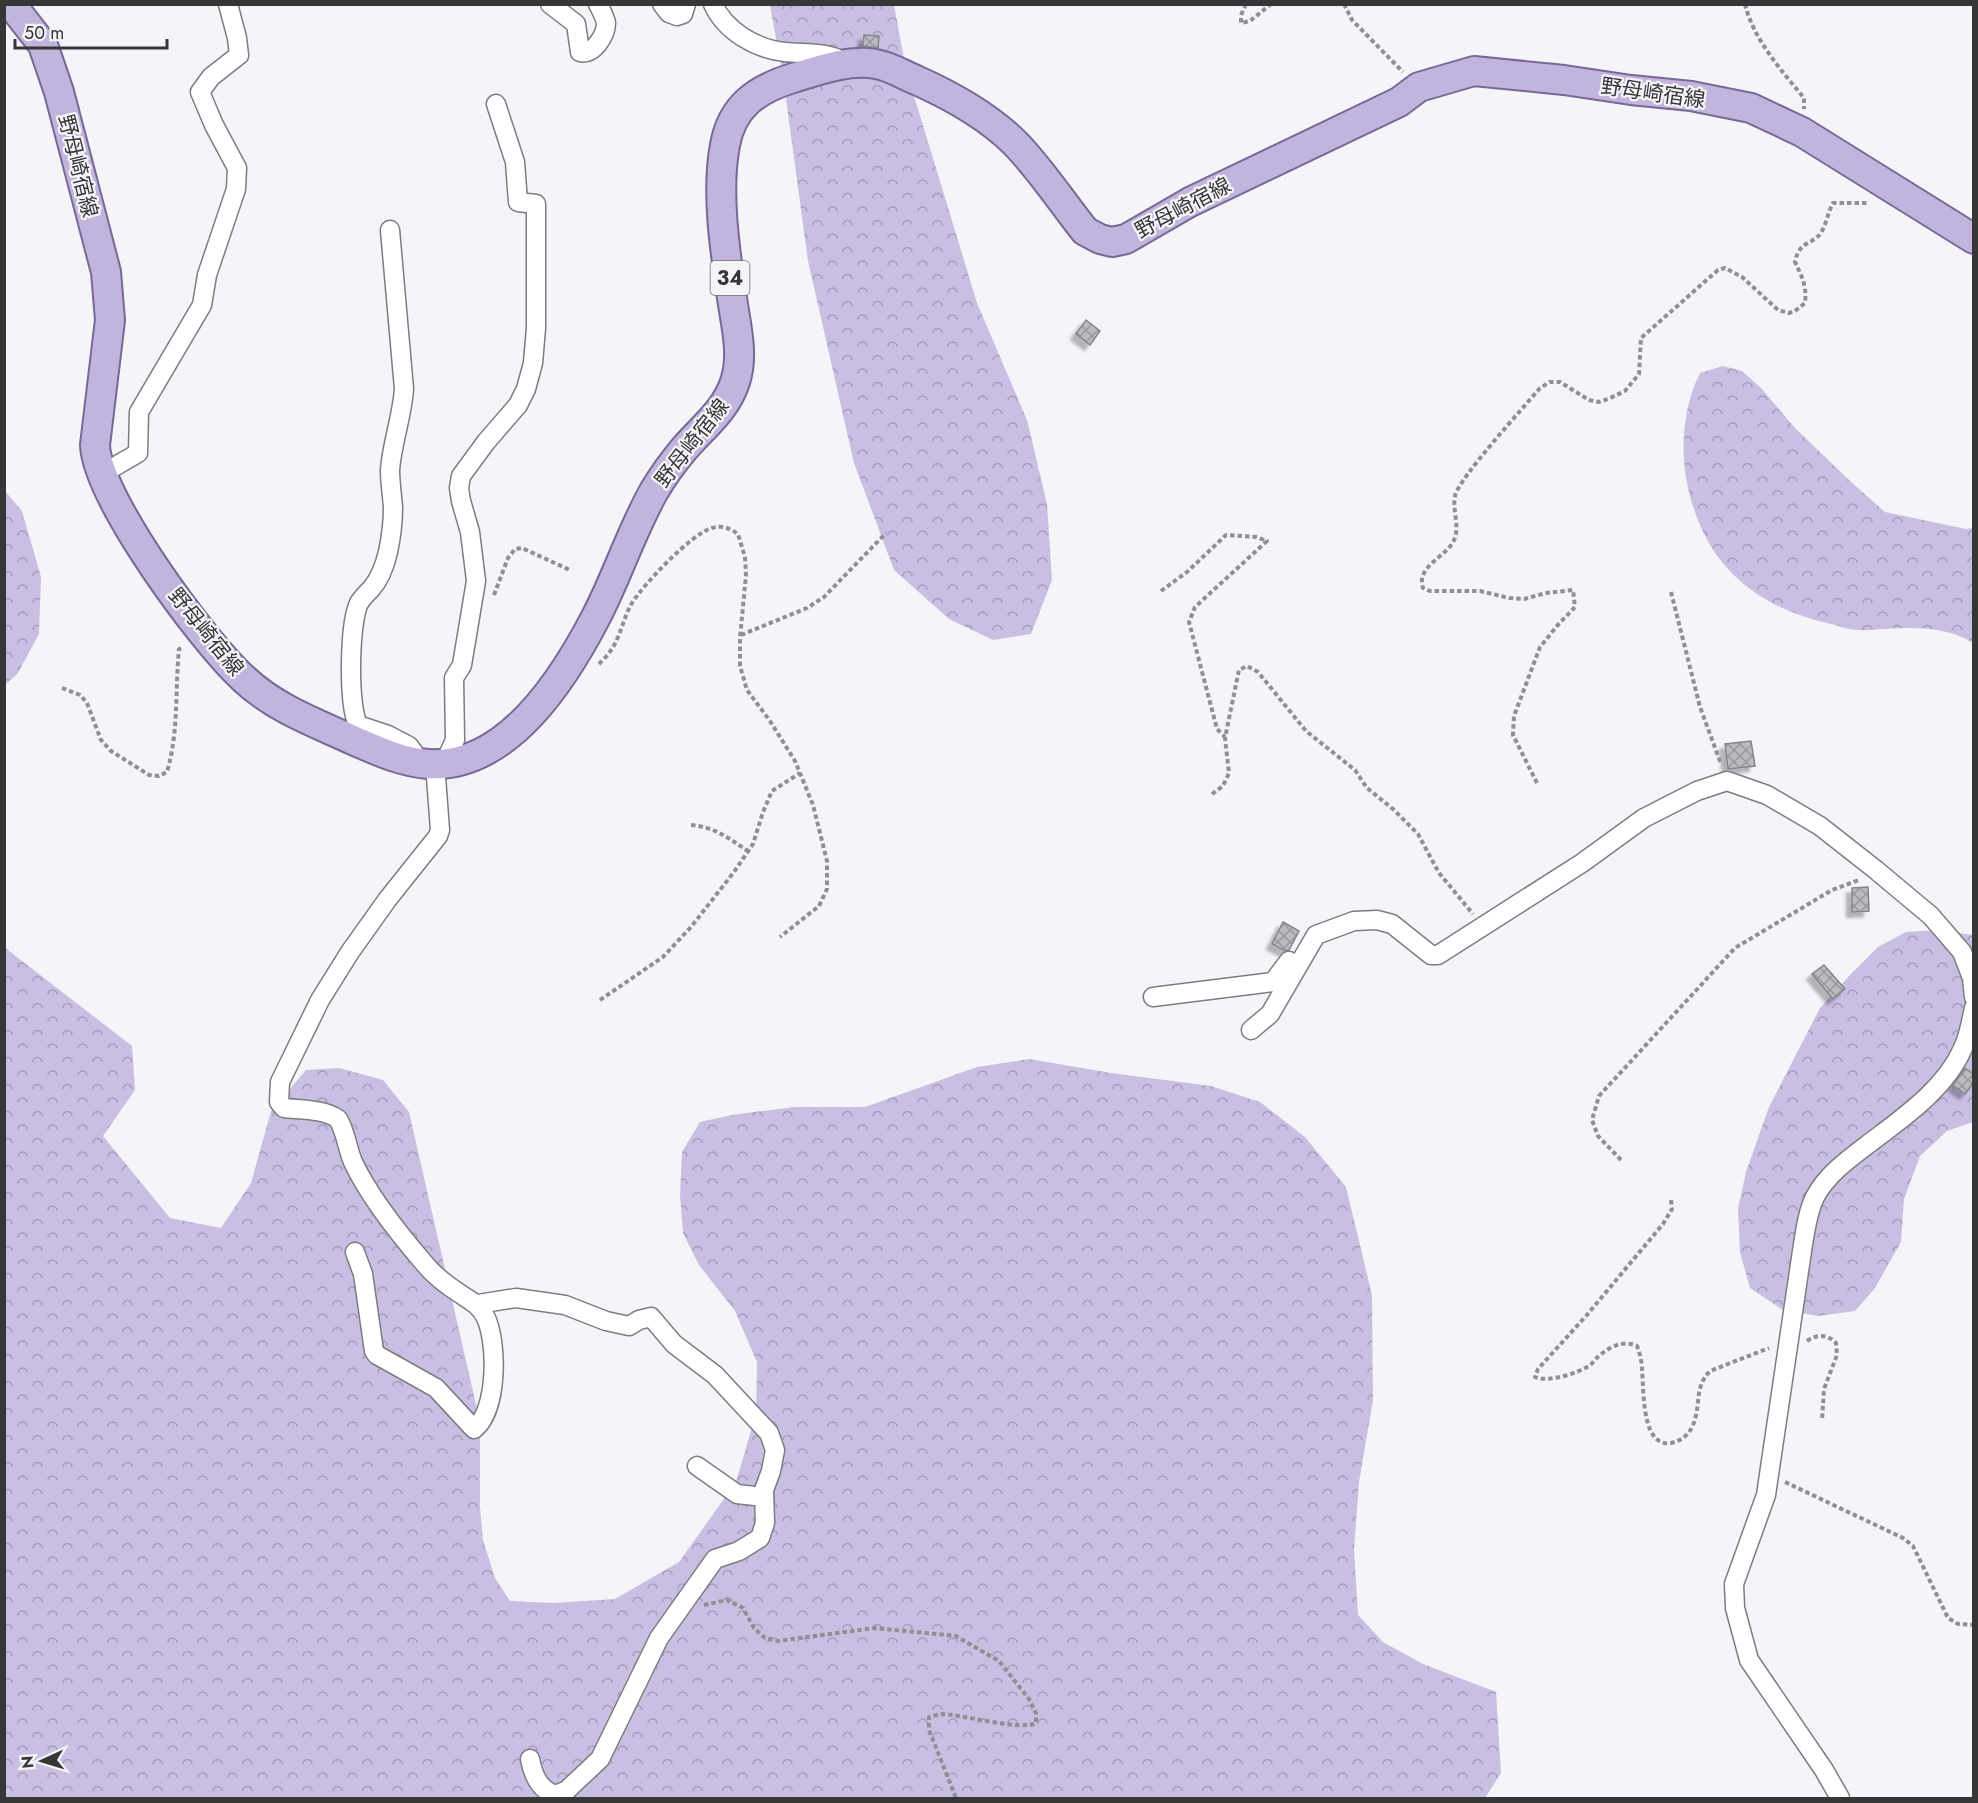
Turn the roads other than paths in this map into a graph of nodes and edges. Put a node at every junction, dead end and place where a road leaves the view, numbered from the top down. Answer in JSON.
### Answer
{"nodes":[{"id":1,"x":11,"y":4,"type":"edge"},
{"id":2,"x":228,"y":4,"type":"edge"},
{"id":3,"x":550,"y":4,"type":"edge"},
{"id":4,"x":598,"y":4,"type":"edge"},
{"id":5,"x":662,"y":4,"type":"edge"},
{"id":6,"x":686,"y":4,"type":"edge"},
{"id":7,"x":713,"y":4,"type":"edge"},
{"id":8,"x":849,"y":64,"type":"junction"},
{"id":9,"x":496,"y":104,"type":"dead end"},
{"id":10,"x":390,"y":230,"type":"dead end"},
{"id":11,"x":1974,"y":238,"type":"edge"},
{"id":12,"x":102,"y":474,"type":"junction"},
{"id":13,"x":433,"y":764,"type":"junction"},
{"id":14,"x":1316,"y":935,"type":"junction"},
{"id":15,"x":1153,"y":997,"type":"dead end"},
{"id":16,"x":1974,"y":997,"type":"edge"},
{"id":17,"x":1974,"y":1008,"type":"edge"},
{"id":18,"x":1251,"y":1030,"type":"dead end"},
{"id":19,"x":355,"y":1252,"type":"dead end"},
{"id":20,"x":478,"y":1304,"type":"junction"},
{"id":21,"x":697,"y":1466,"type":"dead end"},
{"id":22,"x":764,"y":1497,"type":"junction"},
{"id":23,"x":530,"y":1759,"type":"dead end"},
{"id":24,"x":1840,"y":1798,"type":"edge"}],
"edges":[{"from":1,"to":12,"type":"main road","name":"野母崎宿線","number":"34"},
{"from":2,"to":12,"type":"street"},
{"from":3,"to":4,"type":"street"},
{"from":5,"to":6,"type":"street"},
{"from":7,"to":8,"type":"street"},
{"from":8,"to":11,"type":"main road","name":"野母崎宿線","number":"34"},
{"from":8,"to":13,"type":"main road","name":"野母崎宿線","number":"34"},
{"from":9,"to":13,"type":"street"},
{"from":10,"to":13,"type":"street"},
{"from":12,"to":13,"type":"main road","name":"野母崎宿線","number":"34"},
{"from":13,"to":20,"type":"street"},
{"from":14,"to":15,"type":"street"},
{"from":14,"to":16,"type":"street"},
{"from":14,"to":18,"type":"street"},
{"from":17,"to":24,"type":"street"},
{"from":19,"to":20,"type":"street"},
{"from":20,"to":22,"type":"street"},
{"from":21,"to":22,"type":"street"},
{"from":22,"to":23,"type":"street"}]}
